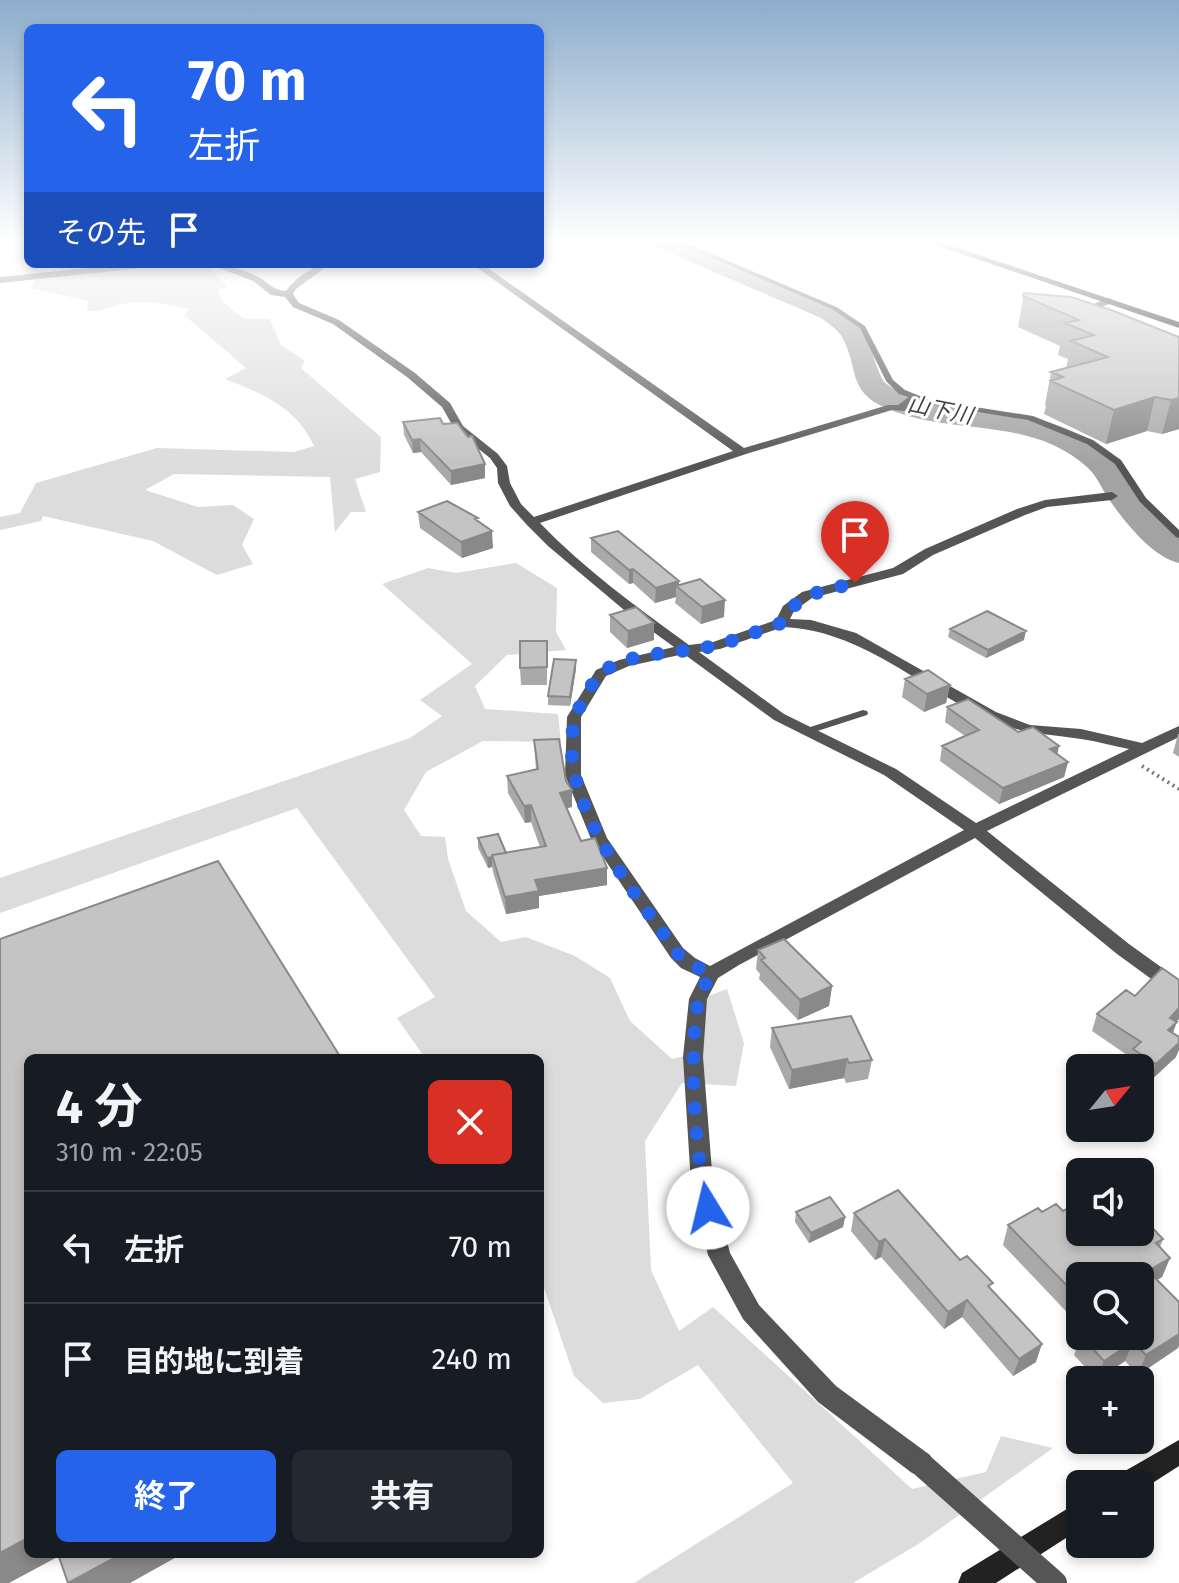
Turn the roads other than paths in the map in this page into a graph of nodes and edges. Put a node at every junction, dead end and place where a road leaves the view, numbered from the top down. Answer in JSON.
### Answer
{"nodes":[{"id":1,"x":322,"y":316,"type":"edge"},
{"id":2,"x":549,"y":316,"type":"edge"},
{"id":3,"x":848,"y":316,"type":"edge"},
{"id":4,"x":1069,"y":316,"type":"edge"},
{"id":5,"x":1152,"y":316,"type":"edge"},
{"id":6,"x":1063,"y":318,"type":"edge"},
{"id":7,"x":1179,"y":325,"type":"edge"},
{"id":8,"x":909,"y":402,"type":"junction"},
{"id":9,"x":742,"y":452,"type":"junction"},
{"id":10,"x":1112,"y":496,"type":"dead end"},
{"id":11,"x":531,"y":522,"type":"junction"},
{"id":12,"x":1179,"y":535,"type":"edge"},
{"id":13,"x":782,"y":623,"type":"junction"},
{"id":14,"x":690,"y":650,"type":"junction"},
{"id":15,"x":863,"y":713,"type":"dead end"},
{"id":16,"x":808,"y":731,"type":"junction"},
{"id":17,"x":1179,"y":731,"type":"edge"},
{"id":18,"x":1144,"y":748,"type":"junction"},
{"id":19,"x":977,"y":831,"type":"junction"},
{"id":20,"x":711,"y":974,"type":"junction"},
{"id":21,"x":1179,"y":989,"type":"edge"},
{"id":22,"x":1179,"y":1452,"type":"edge"},
{"id":23,"x":1150,"y":1470,"type":"edge"},
{"id":24,"x":1066,"y":1523,"type":"edge"},
{"id":25,"x":972,"y":1583,"type":"edge"},
{"id":26,"x":1055,"y":1583,"type":"edge"}],
"edges":[{"from":1,"to":11,"type":"street"},
{"from":2,"to":9,"type":"street"},
{"from":3,"to":8,"type":"lane"},
{"from":4,"to":6,"type":"street"},
{"from":5,"to":7,"type":"street"},
{"from":8,"to":9,"type":"street"},
{"from":8,"to":12,"type":"lane"},
{"from":9,"to":11,"type":"street"},
{"from":10,"to":13,"type":"street"},
{"from":11,"to":14,"type":"street"},
{"from":13,"to":14,"type":"street"},
{"from":13,"to":18,"type":"street"},
{"from":14,"to":16,"type":"street"},
{"from":14,"to":20,"type":"street"},
{"from":15,"to":16,"type":"lane"},
{"from":16,"to":19,"type":"street"},
{"from":17,"to":18,"type":"street"},
{"from":18,"to":19,"type":"street"},
{"from":19,"to":20,"type":"street"},
{"from":19,"to":21,"type":"street"},
{"from":20,"to":26,"type":"street","bridge":true},
{"from":22,"to":23,"type":"street"},
{"from":24,"to":25,"type":"street"}]}
